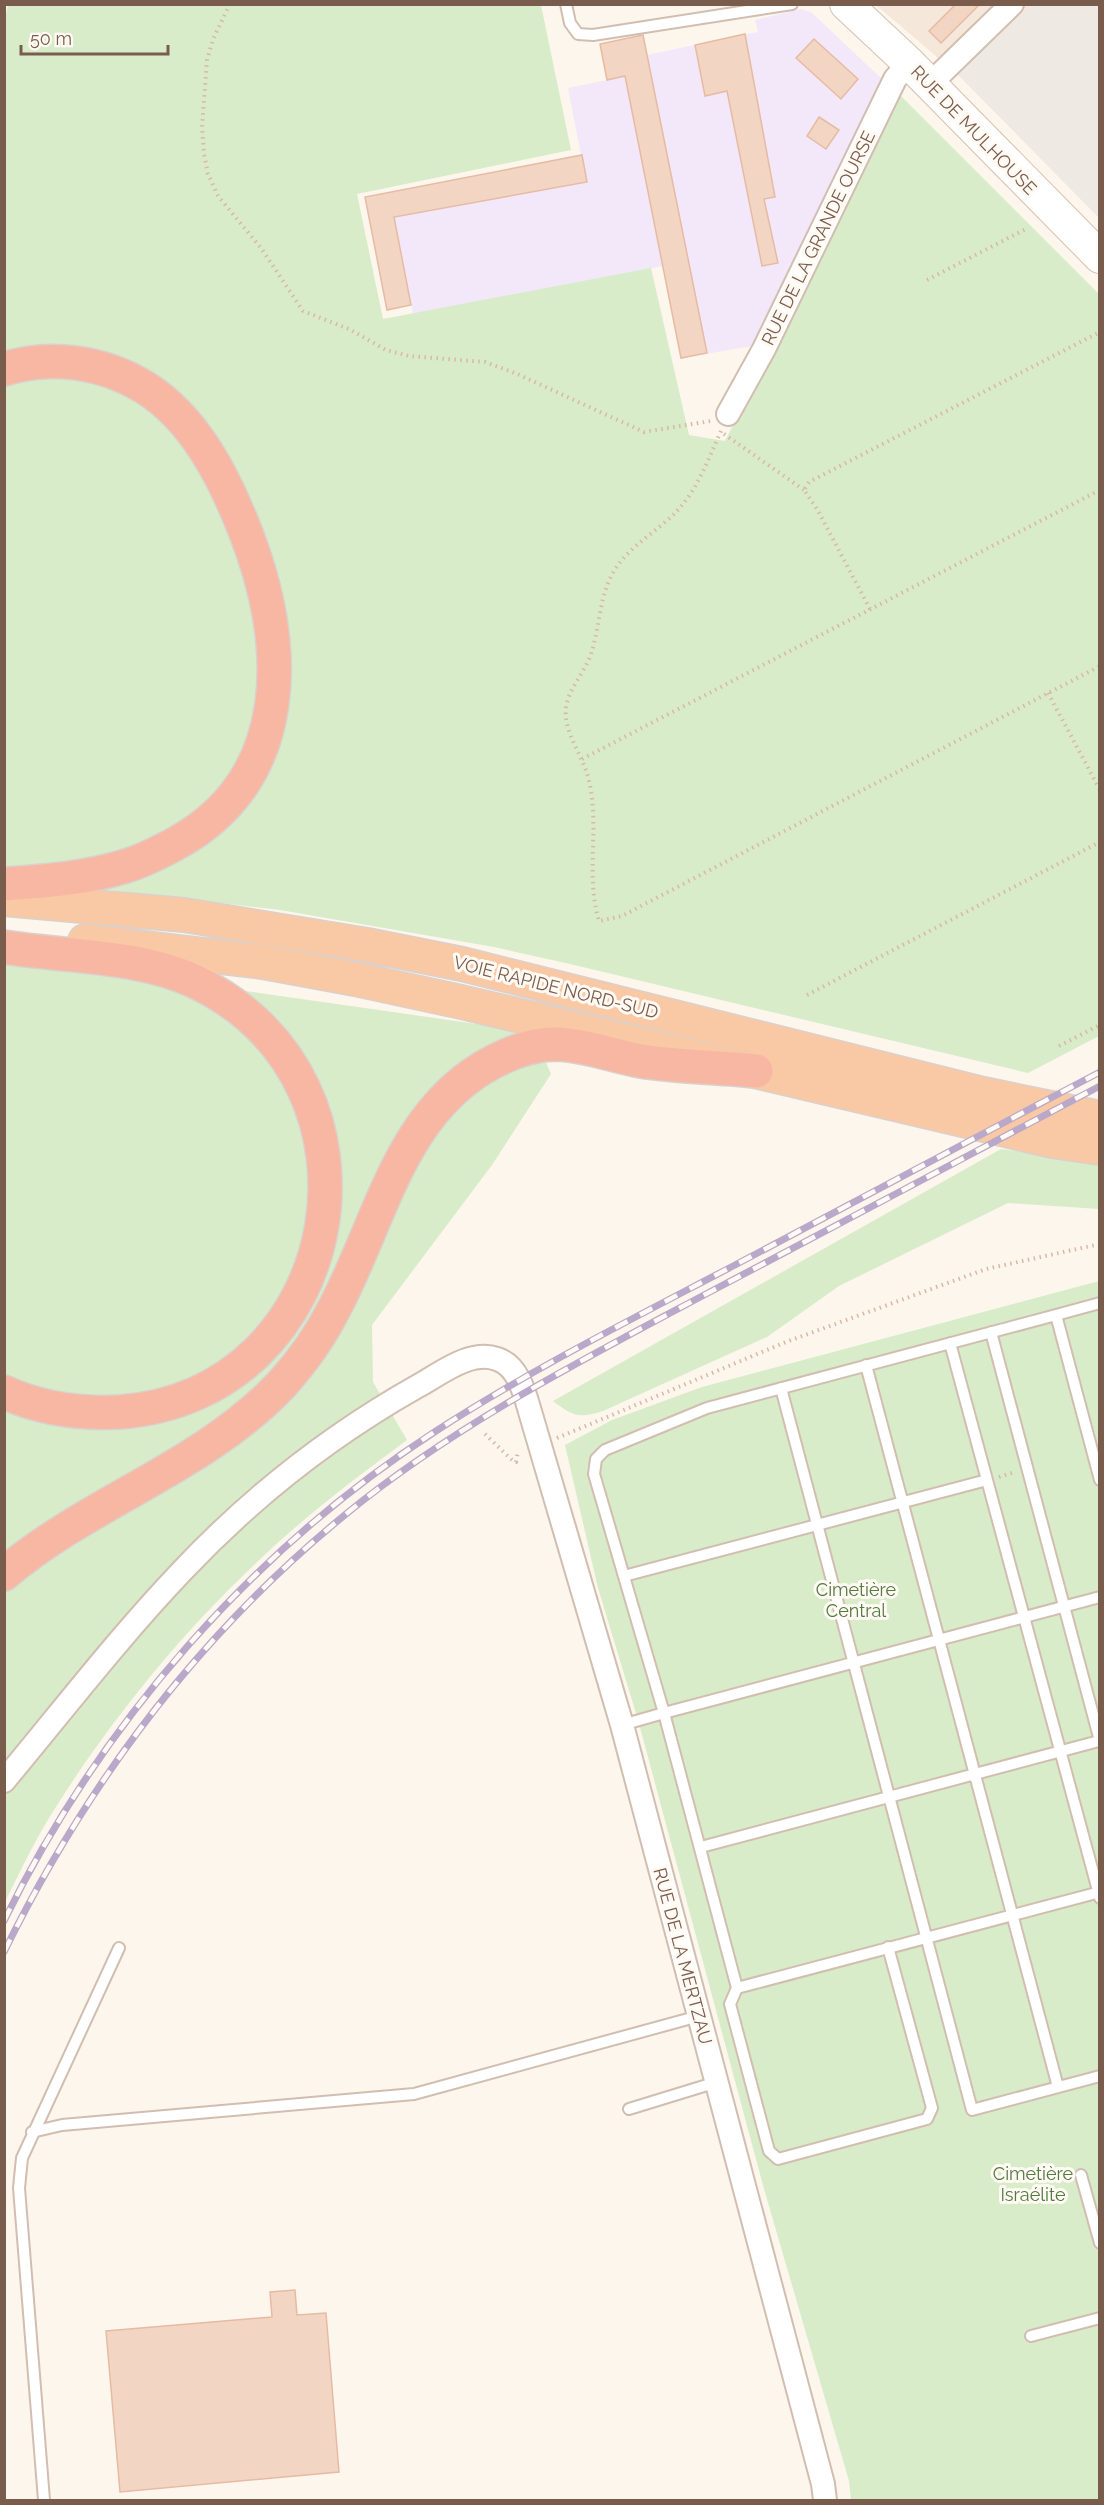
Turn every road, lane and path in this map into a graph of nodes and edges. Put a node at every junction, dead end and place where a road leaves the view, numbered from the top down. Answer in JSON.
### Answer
{"nodes":[{"id":1,"x":230,"y":4,"type":"edge"},
{"id":2,"x":566,"y":4,"type":"edge"},
{"id":3,"x":792,"y":4,"type":"edge"},
{"id":4,"x":846,"y":4,"type":"edge"},
{"id":5,"x":1012,"y":4,"type":"edge"},
{"id":6,"x":919,"y":74,"type":"junction"},
{"id":7,"x":1028,"y":228,"type":"dead end"},
{"id":8,"x":1100,"y":258,"type":"edge"},
{"id":9,"x":927,"y":280,"type":"dead end"},
{"id":10,"x":1100,"y":332,"type":"edge"},
{"id":11,"x":4,"y":369,"type":"edge"},
{"id":12,"x":724,"y":424,"type":"junction"},
{"id":13,"x":804,"y":490,"type":"junction"},
{"id":14,"x":1100,"y":490,"type":"edge"},
{"id":15,"x":870,"y":609,"type":"junction"},
{"id":16,"x":1100,"y":666,"type":"edge"},
{"id":17,"x":1048,"y":693,"type":"junction"},
{"id":18,"x":582,"y":759,"type":"junction"},
{"id":19,"x":1100,"y":790,"type":"edge"},
{"id":20,"x":1100,"y":842,"type":"edge"},
{"id":21,"x":4,"y":884,"type":"edge"},
{"id":22,"x":4,"y":900,"type":"edge"},
{"id":23,"x":4,"y":936,"type":"edge"},
{"id":24,"x":4,"y":947,"type":"edge"},
{"id":25,"x":807,"y":995,"type":"dead end"},
{"id":26,"x":1100,"y":1025,"type":"edge"},
{"id":27,"x":1059,"y":1046,"type":"dead end"},
{"id":28,"x":756,"y":1071,"type":"junction"},
{"id":29,"x":1100,"y":1119,"type":"edge"},
{"id":30,"x":1100,"y":1148,"type":"edge"},
{"id":31,"x":1100,"y":1244,"type":"edge"},
{"id":32,"x":1100,"y":1303,"type":"edge"},
{"id":33,"x":1056,"y":1315,"type":"junction"},
{"id":34,"x":991,"y":1332,"type":"junction"},
{"id":35,"x":950,"y":1342,"type":"junction"},
{"id":36,"x":866,"y":1365,"type":"junction"},
{"id":37,"x":781,"y":1388,"type":"junction"},
{"id":38,"x":4,"y":1392,"type":"edge"},
{"id":39,"x":485,"y":1434,"type":"dead end"},
{"id":40,"x":540,"y":1445,"type":"junction"},
{"id":41,"x":510,"y":1458,"type":"dead end"},
{"id":42,"x":1027,"y":1469,"type":"junction"},
{"id":43,"x":987,"y":1480,"type":"junction"},
{"id":44,"x":1100,"y":1480,"type":"edge"},
{"id":45,"x":902,"y":1502,"type":"junction"},
{"id":46,"x":817,"y":1525,"type":"junction"},
{"id":47,"x":4,"y":1574,"type":"edge"},
{"id":48,"x":624,"y":1576,"type":"junction"},
{"id":49,"x":1100,"y":1597,"type":"edge"},
{"id":50,"x":1063,"y":1606,"type":"junction"},
{"id":51,"x":1023,"y":1617,"type":"junction"},
{"id":52,"x":939,"y":1639,"type":"junction"},
{"id":53,"x":853,"y":1662,"type":"junction"},
{"id":54,"x":664,"y":1713,"type":"junction"},
{"id":55,"x":622,"y":1725,"type":"junction"},
{"id":56,"x":1100,"y":1741,"type":"edge"},
{"id":57,"x":1060,"y":1752,"type":"junction"},
{"id":58,"x":975,"y":1775,"type":"junction"},
{"id":59,"x":4,"y":1781,"type":"edge"},
{"id":60,"x":888,"y":1798,"type":"junction"},
{"id":61,"x":701,"y":1847,"type":"junction"},
{"id":62,"x":1099,"y":1894,"type":"edge"},
{"id":63,"x":1012,"y":1915,"type":"junction"},
{"id":64,"x":926,"y":1937,"type":"junction"},
{"id":65,"x":888,"y":1947,"type":"junction"},
{"id":66,"x":119,"y":1948,"type":"dead end"},
{"id":67,"x":736,"y":1988,"type":"junction"},
{"id":68,"x":699,"y":2016,"type":"junction"},
{"id":69,"x":1100,"y":2076,"type":"edge"},
{"id":70,"x":717,"y":2082,"type":"junction"},
{"id":71,"x":1058,"y":2087,"type":"junction"},
{"id":72,"x":629,"y":2109,"type":"dead end"},
{"id":73,"x":32,"y":2132,"type":"junction"},
{"id":74,"x":1081,"y":2175,"type":"dead end"},
{"id":75,"x":1100,"y":2243,"type":"edge"},
{"id":76,"x":1100,"y":2318,"type":"edge"},
{"id":77,"x":1031,"y":2336,"type":"dead end"},
{"id":78,"x":44,"y":2500,"type":"edge"},
{"id":79,"x":825,"y":2500,"type":"edge"}],
"edges":[{"from":1,"to":12,"type":"path"},
{"from":2,"to":3,"type":"lane"},
{"from":4,"to":6,"type":"main road","name":"RUE DE MULHOUSE"},
{"from":5,"to":6,"type":"street","name":"RUE DE LA GRANDE OURSE"},
{"from":6,"to":8,"type":"main road","name":"RUE DE MULHOUSE"},
{"from":6,"to":12,"type":"street","name":"RUE DE LA GRANDE OURSE"},
{"from":7,"to":9,"type":"path"},
{"from":10,"to":13,"type":"path"},
{"from":11,"to":21,"type":"highway"},
{"from":12,"to":13,"type":"path"},
{"from":12,"to":18,"type":"path"},
{"from":13,"to":15,"type":"path"},
{"from":14,"to":15,"type":"path"},
{"from":15,"to":18,"type":"path"},
{"from":16,"to":17,"type":"path"},
{"from":17,"to":18,"type":"path"},
{"from":17,"to":19,"type":"path"},
{"from":20,"to":25,"type":"path"},
{"from":22,"to":29,"type":"highway","name":"VOIE RAPIDE NORD-SUD"},
{"from":23,"to":28,"type":"highway","name":"VOIE RAPIDE NORD-SUD"},
{"from":24,"to":38,"type":"highway"},
{"from":26,"to":27,"type":"path"},
{"from":28,"to":30,"type":"highway","name":"VOIE RAPIDE NORD-SUD"},
{"from":28,"to":47,"type":"highway"},
{"from":31,"to":40,"type":"path"},
{"from":32,"to":33,"type":"lane"},
{"from":33,"to":34,"type":"lane"},
{"from":33,"to":44,"type":"lane"},
{"from":34,"to":35,"type":"lane"},
{"from":34,"to":42,"type":"lane"},
{"from":35,"to":36,"type":"lane"},
{"from":35,"to":43,"type":"lane"},
{"from":36,"to":37,"type":"lane"},
{"from":36,"to":45,"type":"lane"},
{"from":37,"to":46,"type":"lane"},
{"from":37,"to":48,"type":"lane"},
{"from":39,"to":41,"type":"path"},
{"from":40,"to":55,"type":"street","name":"RUE DE LA MERTZAU"},
{"from":40,"to":59,"type":"street","name":"RUE DE LA MERTZAU"},
{"from":42,"to":43,"type":"path"},
{"from":42,"to":50,"type":"lane"},
{"from":43,"to":45,"type":"lane"},
{"from":43,"to":51,"type":"lane"},
{"from":45,"to":46,"type":"lane"},
{"from":45,"to":52,"type":"lane"},
{"from":46,"to":48,"type":"lane"},
{"from":46,"to":53,"type":"lane"},
{"from":48,"to":54,"type":"lane"},
{"from":49,"to":50,"type":"lane"},
{"from":50,"to":51,"type":"lane"},
{"from":50,"to":56,"type":"lane"},
{"from":51,"to":52,"type":"lane"},
{"from":51,"to":57,"type":"lane"},
{"from":52,"to":53,"type":"lane"},
{"from":52,"to":58,"type":"lane"},
{"from":53,"to":54,"type":"lane"},
{"from":53,"to":60,"type":"lane"},
{"from":54,"to":55,"type":"lane"},
{"from":54,"to":61,"type":"lane"},
{"from":55,"to":68,"type":"street","name":"RUE DE LA MERTZAU"},
{"from":56,"to":57,"type":"lane"},
{"from":57,"to":58,"type":"lane"},
{"from":57,"to":62,"type":"lane"},
{"from":58,"to":60,"type":"lane"},
{"from":58,"to":63,"type":"lane"},
{"from":60,"to":61,"type":"lane"},
{"from":60,"to":64,"type":"lane"},
{"from":61,"to":67,"type":"lane"},
{"from":62,"to":63,"type":"lane"},
{"from":63,"to":64,"type":"lane"},
{"from":63,"to":71,"type":"lane"},
{"from":64,"to":65,"type":"lane"},
{"from":64,"to":71,"type":"lane"},
{"from":65,"to":67,"type":"lane"},
{"from":65,"to":67,"type":"lane"},
{"from":66,"to":73,"type":"lane"},
{"from":68,"to":70,"type":"street","name":"RUE DE LA MERTZAU"},
{"from":68,"to":73,"type":"lane"},
{"from":69,"to":71,"type":"lane"},
{"from":70,"to":72,"type":"lane"},
{"from":70,"to":79,"type":"street","name":"RUE DE LA MERTZAU"},
{"from":73,"to":78,"type":"lane"},
{"from":74,"to":75,"type":"lane"},
{"from":76,"to":77,"type":"lane"}]}
